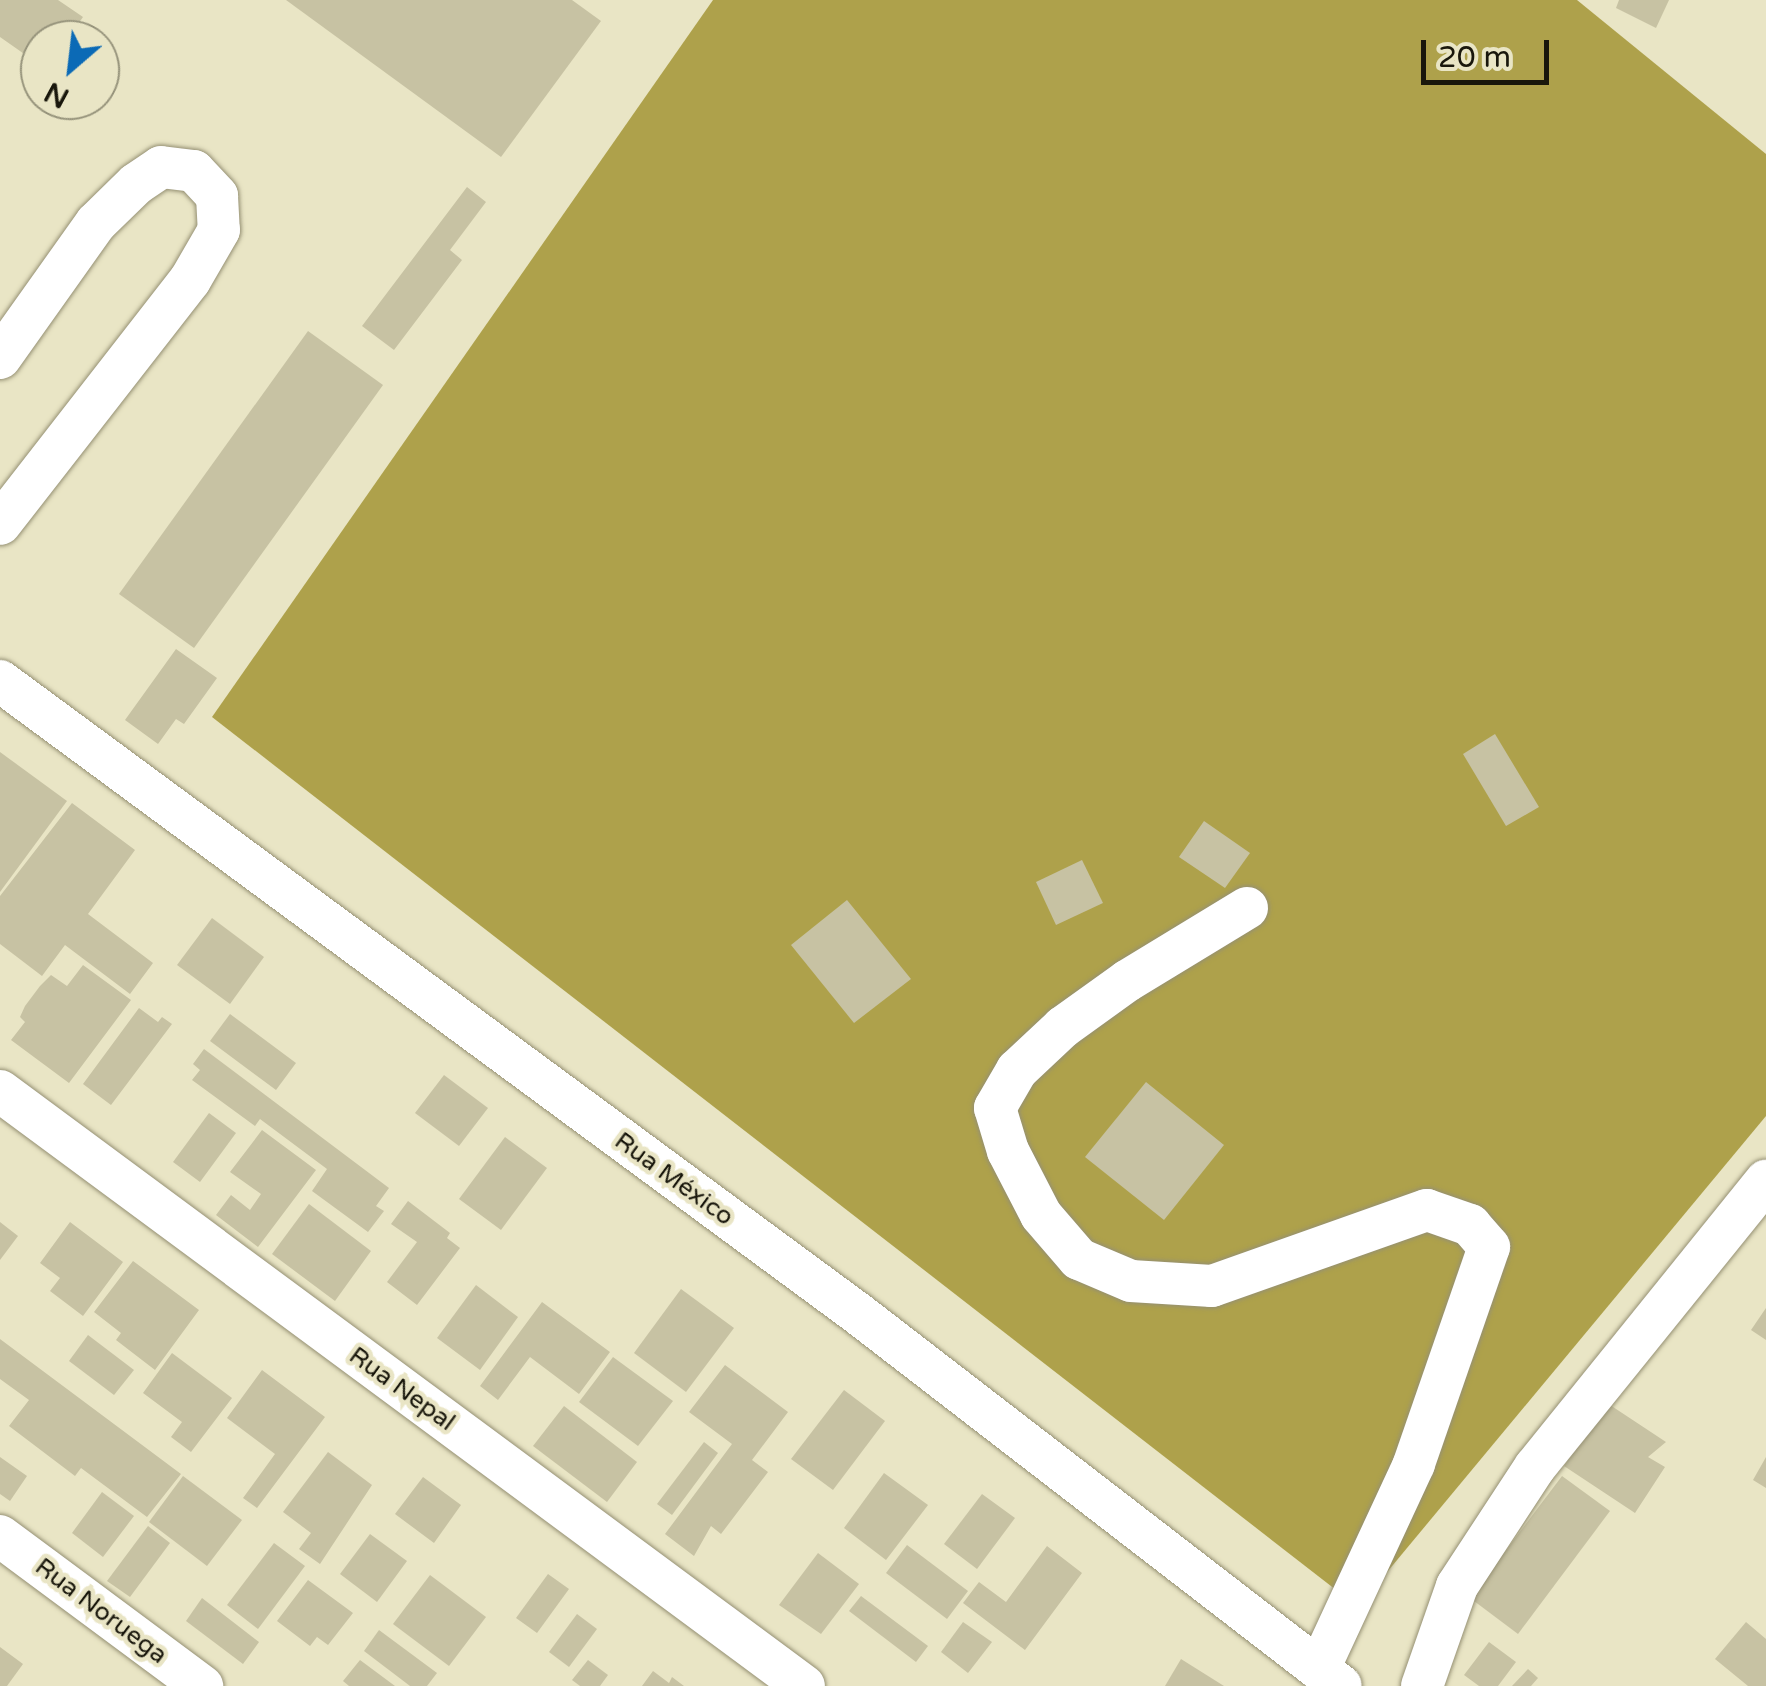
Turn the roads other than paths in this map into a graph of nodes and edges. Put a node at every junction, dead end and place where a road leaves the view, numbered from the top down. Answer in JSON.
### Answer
{"nodes":[{"id":1,"x":0,"y":358,"type":"edge"},
{"id":2,"x":0,"y":524,"type":"edge"},
{"id":3,"x":0,"y":681,"type":"edge"},
{"id":4,"x":1247,"y":908,"type":"dead end"},
{"id":5,"x":0,"y":1091,"type":"edge"},
{"id":6,"x":1766,"y":1181,"type":"edge"},
{"id":7,"x":0,"y":1536,"type":"edge"},
{"id":8,"x":1330,"y":1678,"type":"edge"},
{"id":9,"x":202,"y":1686,"type":"edge"},
{"id":10,"x":804,"y":1686,"type":"edge"},
{"id":11,"x":1422,"y":1686,"type":"edge"}],
"edges":[{"from":1,"to":2,"type":"street"},
{"from":3,"to":8,"type":"street","name":"Rua México"},
{"from":4,"to":8,"type":"street"},
{"from":5,"to":10,"type":"street","name":"Rua Nepal"},
{"from":6,"to":11,"type":"street"},
{"from":7,"to":9,"type":"street","name":"Rua Noruega"}]}
